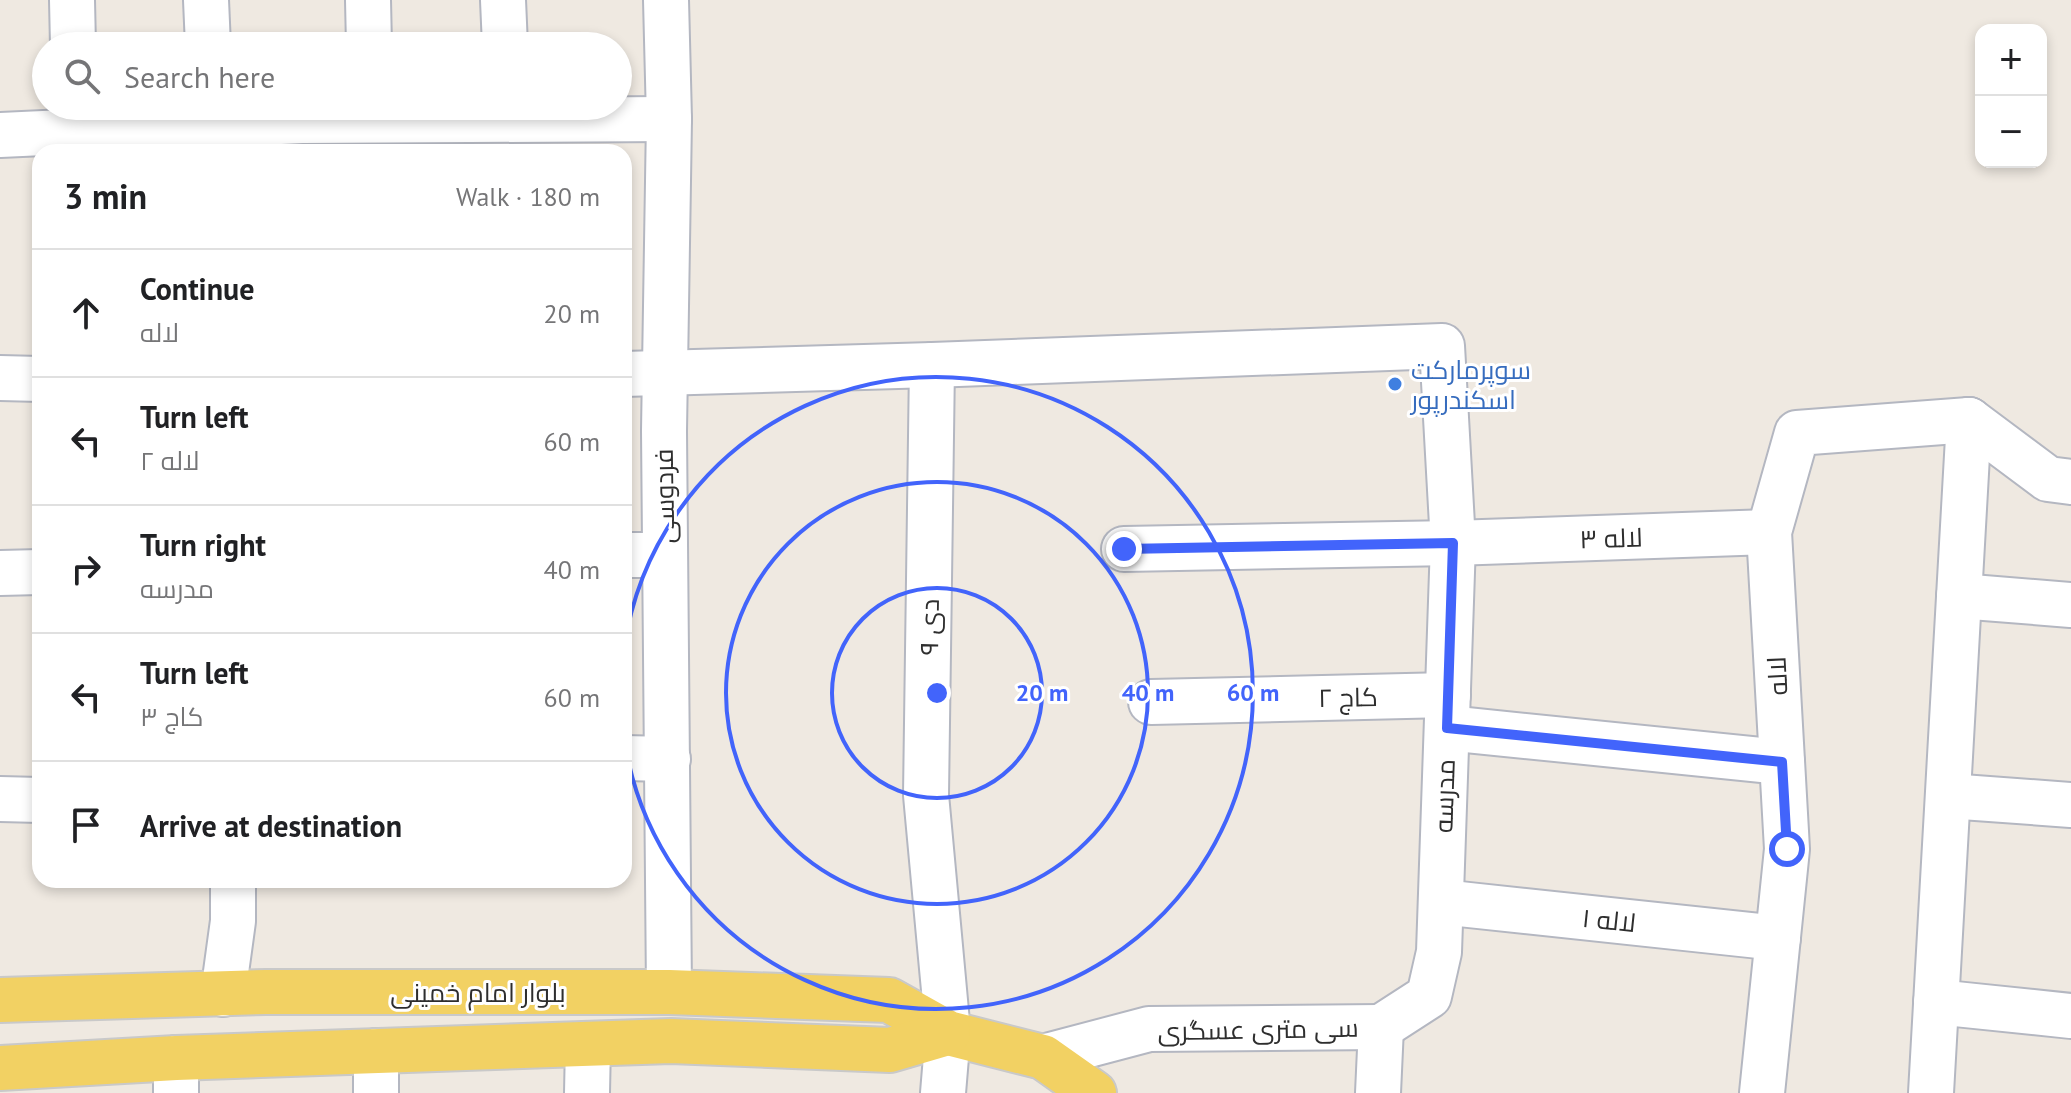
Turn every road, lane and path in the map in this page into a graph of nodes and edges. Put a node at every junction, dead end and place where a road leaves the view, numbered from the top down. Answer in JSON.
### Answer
{"nodes":[{"id":1,"x":72,"y":0,"type":"edge"},
{"id":2,"x":206,"y":0,"type":"edge"},
{"id":3,"x":368,"y":0,"type":"edge"},
{"id":4,"x":503,"y":0,"type":"edge"},
{"id":5,"x":666,"y":0,"type":"edge"},
{"id":6,"x":73,"y":32,"type":"edge"},
{"id":7,"x":207,"y":32,"type":"edge"},
{"id":8,"x":369,"y":32,"type":"edge"},
{"id":9,"x":504,"y":32,"type":"edge"},
{"id":10,"x":632,"y":118,"type":"edge"},
{"id":11,"x":669,"y":119,"type":"junction"},
{"id":12,"x":69,"y":120,"type":"edge"},
{"id":13,"x":89,"y":120,"type":"edge"},
{"id":14,"x":311,"y":120,"type":"edge"},
{"id":15,"x":213,"y":128,"type":"edge"},
{"id":16,"x":0,"y":135,"type":"edge"},
{"id":17,"x":932,"y":365,"type":"junction"},
{"id":18,"x":644,"y":373,"type":"edge"},
{"id":19,"x":0,"y":378,"type":"edge"},
{"id":20,"x":32,"y":379,"type":"edge"},
{"id":21,"x":1969,"y":420,"type":"junction"},
{"id":22,"x":2071,"y":482,"type":"edge"},
{"id":23,"x":1769,"y":532,"type":"junction"},
{"id":24,"x":1453,"y":543,"type":"junction"},
{"id":25,"x":1124,"y":549,"type":"dead end"},
{"id":26,"x":645,"y":555,"type":"edge"},
{"id":27,"x":32,"y":572,"type":"edge"},
{"id":28,"x":0,"y":573,"type":"edge"},
{"id":29,"x":1959,"y":596,"type":"junction"},
{"id":30,"x":2071,"y":605,"type":"edge"},
{"id":31,"x":1151,"y":702,"type":"dead end"},
{"id":32,"x":1447,"y":711,"type":"junction"},
{"id":33,"x":632,"y":758,"type":"edge"},
{"id":34,"x":668,"y":759,"type":"junction"},
{"id":35,"x":1782,"y":762,"type":"junction"},
{"id":36,"x":1948,"y":796,"type":"junction"},
{"id":37,"x":0,"y":799,"type":"edge"},
{"id":38,"x":32,"y":800,"type":"edge"},
{"id":39,"x":2071,"y":805,"type":"edge"},
{"id":40,"x":233,"y":888,"type":"edge"},
{"id":41,"x":1441,"y":902,"type":"junction"},
{"id":42,"x":1778,"y":938,"type":"junction"},
{"id":43,"x":669,"y":992,"type":"junction"},
{"id":44,"x":223,"y":994,"type":"junction"},
{"id":45,"x":0,"y":1000,"type":"edge"},
{"id":46,"x":1936,"y":1002,"type":"junction"},
{"id":47,"x":2071,"y":1016,"type":"edge"},
{"id":48,"x":1381,"y":1027,"type":"junction"},
{"id":49,"x":948,"y":1033,"type":"junction"},
{"id":50,"x":588,"y":1044,"type":"junction"},
{"id":51,"x":1043,"y":1057,"type":"junction"},
{"id":52,"x":0,"y":1068,"type":"edge"},
{"id":53,"x":376,"y":1072,"type":"edge"},
{"id":54,"x":176,"y":1075,"type":"edge"},
{"id":55,"x":587,"y":1093,"type":"edge"},
{"id":56,"x":943,"y":1093,"type":"edge"},
{"id":57,"x":1094,"y":1093,"type":"edge"},
{"id":58,"x":1378,"y":1093,"type":"edge"},
{"id":59,"x":1762,"y":1093,"type":"edge"},
{"id":60,"x":1931,"y":1093,"type":"edge"}],
"edges":[{"from":1,"to":6,"type":"street"},
{"from":2,"to":7,"type":"street"},
{"from":3,"to":8,"type":"street"},
{"from":4,"to":9,"type":"street"},
{"from":5,"to":11,"type":"street","name":"فردوسی"},
{"from":10,"to":11,"type":"street"},
{"from":11,"to":18,"type":"street","name":"فردوسی"},
{"from":12,"to":16,"type":"street"},
{"from":13,"to":15,"type":"street"},
{"from":14,"to":15,"type":"street"},
{"from":17,"to":18,"type":"street"},
{"from":17,"to":24,"type":"street","name":"مدرسه"},
{"from":17,"to":49,"type":"street","name":"۹ دی"},
{"from":18,"to":26,"type":"street","name":"فردوسی"},
{"from":19,"to":20,"type":"street"},
{"from":21,"to":22,"type":"street"},
{"from":21,"to":23,"type":"street","name":"لاله"},
{"from":21,"to":29,"type":"street"},
{"from":23,"to":24,"type":"street","name":"لاله ۳"},
{"from":23,"to":35,"type":"street","name":"لاله"},
{"from":24,"to":25,"type":"street","name":"لاله ۳"},
{"from":24,"to":32,"type":"street","name":"مدرسه"},
{"from":26,"to":34,"type":"street","name":"فردوسی"},
{"from":27,"to":28,"type":"street"},
{"from":29,"to":30,"type":"street"},
{"from":29,"to":36,"type":"street"},
{"from":31,"to":32,"type":"street","name":"کاج ۲"},
{"from":32,"to":35,"type":"street","name":"کاج ۲"},
{"from":32,"to":41,"type":"street","name":"مدرسه"},
{"from":33,"to":34,"type":"street"},
{"from":34,"to":43,"type":"street","name":"فردوسی"},
{"from":35,"to":42,"type":"street","name":"لاله"},
{"from":36,"to":39,"type":"street"},
{"from":36,"to":46,"type":"street"},
{"from":37,"to":38,"type":"street"},
{"from":40,"to":44,"type":"street"},
{"from":41,"to":42,"type":"street","name":"لاله ۱"},
{"from":41,"to":48,"type":"street","name":"مدرسه"},
{"from":42,"to":59,"type":"street","name":"لاله"},
{"from":43,"to":44,"type":"main road","name":"بلوار امام خمینی"},
{"from":43,"to":49,"type":"main road","name":"بلوار امام خمینی"},
{"from":44,"to":45,"type":"main road","name":"بلوار امام خمینی"},
{"from":46,"to":47,"type":"street"},
{"from":46,"to":60,"type":"street"},
{"from":48,"to":51,"type":"street","name":"سی متری عسگری"},
{"from":48,"to":58,"type":"street"},
{"from":49,"to":50,"type":"main road","name":"بلوار امام خمینی"},
{"from":49,"to":51,"type":"main road","name":"بلوار امام خمینی"},
{"from":49,"to":56,"type":"street","name":"۹ دی"},
{"from":50,"to":53,"type":"main road","name":"بلوار امام خمینی"},
{"from":50,"to":55,"type":"street"},
{"from":51,"to":57,"type":"main road","name":"بلوار امام خمینی"},
{"from":52,"to":54,"type":"main road","name":"بلوار امام خمینی"},
{"from":53,"to":54,"type":"main road","name":"بلوار امام خمینی"}]}
